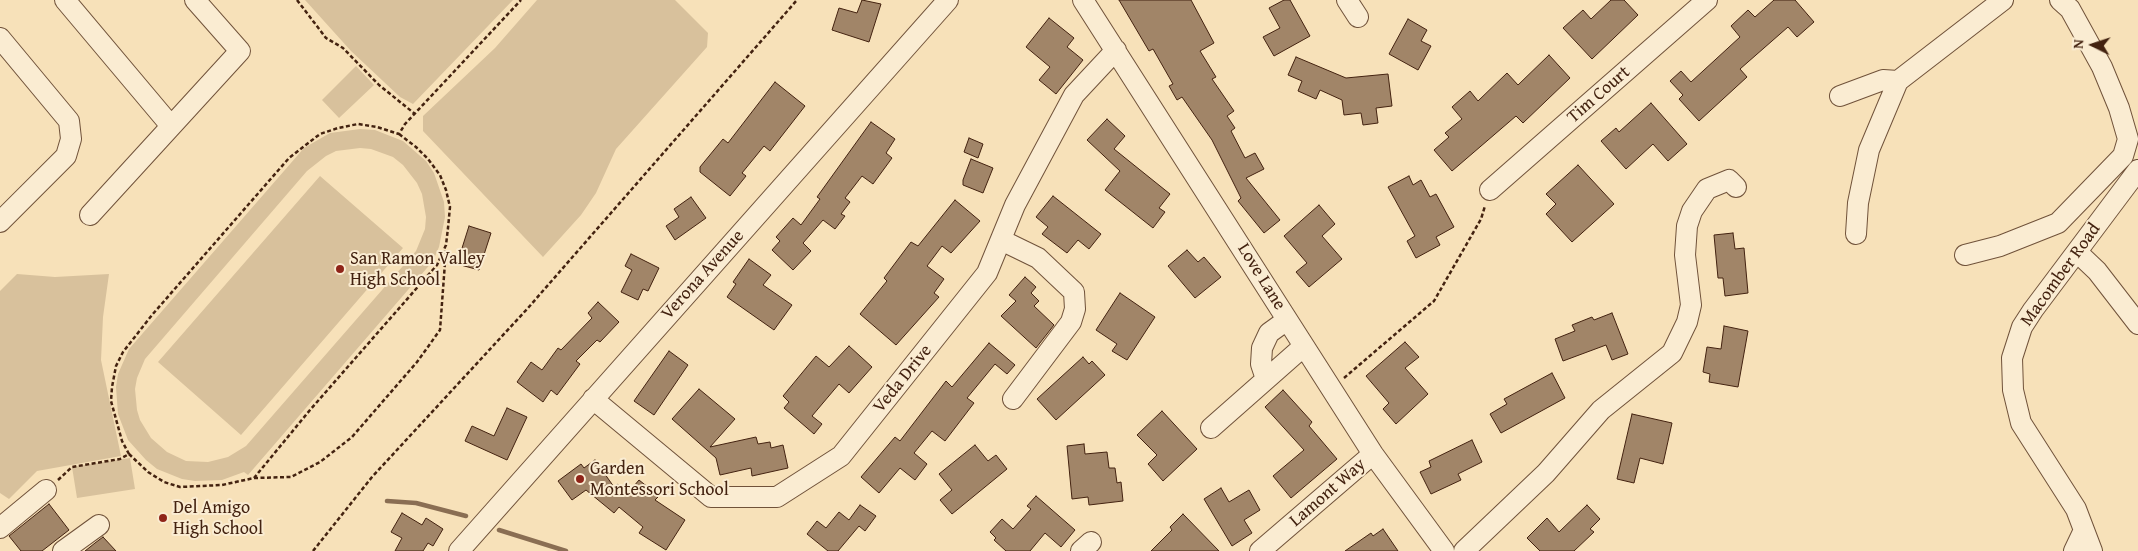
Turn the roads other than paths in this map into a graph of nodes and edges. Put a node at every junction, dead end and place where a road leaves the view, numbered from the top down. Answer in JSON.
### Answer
{"nodes":[{"id":1,"x":66,"y":0,"type":"edge"},
{"id":2,"x":195,"y":0,"type":"edge"},
{"id":3,"x":948,"y":0,"type":"edge"},
{"id":4,"x":1083,"y":0,"type":"edge"},
{"id":5,"x":1347,"y":0,"type":"edge"},
{"id":6,"x":1707,"y":0,"type":"edge"},
{"id":7,"x":2003,"y":0,"type":"edge"},
{"id":8,"x":2060,"y":0,"type":"edge"},
{"id":9,"x":1358,"y":17,"type":"dead end"},
{"id":10,"x":0,"y":38,"type":"edge"},
{"id":11,"x":1116,"y":50,"type":"junction"},
{"id":12,"x":1898,"y":81,"type":"junction"},
{"id":13,"x":1840,"y":96,"type":"dead end"},
{"id":14,"x":171,"y":126,"type":"junction"},
{"id":15,"x":2138,"y":170,"type":"edge"},
{"id":16,"x":1736,"y":187,"type":"dead end"},
{"id":17,"x":1490,"y":190,"type":"road end"},
{"id":18,"x":90,"y":215,"type":"dead end"},
{"id":19,"x":0,"y":222,"type":"edge"},
{"id":20,"x":1856,"y":234,"type":"dead end"},
{"id":21,"x":1000,"y":240,"type":"junction"},
{"id":22,"x":2077,"y":252,"type":"junction"},
{"id":23,"x":1965,"y":255,"type":"dead end"},
{"id":24,"x":1287,"y":320,"type":"junction"},
{"id":25,"x":2138,"y":324,"type":"edge"},
{"id":26,"x":1304,"y":346,"type":"junction"},
{"id":27,"x":1266,"y":379,"type":"junction"},
{"id":28,"x":593,"y":399,"type":"junction"},
{"id":29,"x":1013,"y":399,"type":"dead end"},
{"id":30,"x":1211,"y":428,"type":"dead end"},
{"id":31,"x":1373,"y":454,"type":"junction"},
{"id":32,"x":46,"y":490,"type":"road end"},
{"id":33,"x":99,"y":525,"type":"dead end"},
{"id":34,"x":0,"y":528,"type":"edge"},
{"id":35,"x":2084,"y":530,"type":"junction"},
{"id":36,"x":63,"y":551,"type":"edge"},
{"id":37,"x":458,"y":551,"type":"edge"},
{"id":38,"x":1260,"y":551,"type":"edge"},
{"id":39,"x":1444,"y":551,"type":"edge"},
{"id":40,"x":1464,"y":551,"type":"edge"},
{"id":41,"x":2074,"y":551,"type":"edge"},
{"id":42,"x":2092,"y":551,"type":"edge"}],
"edges":[{"from":1,"to":14,"type":"street"},
{"from":2,"to":14,"type":"street"},
{"from":3,"to":28,"type":"street","name":"Verona Avenue"},
{"from":4,"to":11,"type":"street","name":"Love Lane"},
{"from":5,"to":9,"type":"street"},
{"from":6,"to":17,"type":"street","name":"Tim Court"},
{"from":7,"to":12,"type":"street"},
{"from":8,"to":23,"type":"street"},
{"from":10,"to":19,"type":"street"},
{"from":11,"to":21,"type":"street","name":"Veda Drive"},
{"from":11,"to":24,"type":"street","name":"Love Lane"},
{"from":12,"to":13,"type":"street"},
{"from":12,"to":20,"type":"street"},
{"from":14,"to":18,"type":"street"},
{"from":15,"to":22,"type":"street","name":"Macomber Road"},
{"from":16,"to":40,"type":"street"},
{"from":21,"to":28,"type":"street","name":"Veda Drive"},
{"from":21,"to":29,"type":"street"},
{"from":22,"to":25,"type":"street"},
{"from":22,"to":35,"type":"street","name":"Macomber Road"},
{"from":24,"to":26,"type":"street","name":"Love Lane"},
{"from":24,"to":27,"type":"street"},
{"from":26,"to":27,"type":"street"},
{"from":26,"to":31,"type":"street","name":"Love Lane"},
{"from":27,"to":30,"type":"street"},
{"from":28,"to":37,"type":"street","name":"Verona Avenue"},
{"from":31,"to":38,"type":"street","name":"Lamont Way"},
{"from":31,"to":39,"type":"street","name":"Love Lane"},
{"from":32,"to":34,"type":"street"},
{"from":33,"to":36,"type":"street"},
{"from":35,"to":41,"type":"street"},
{"from":35,"to":42,"type":"street","name":"Macomber Road"}]}
